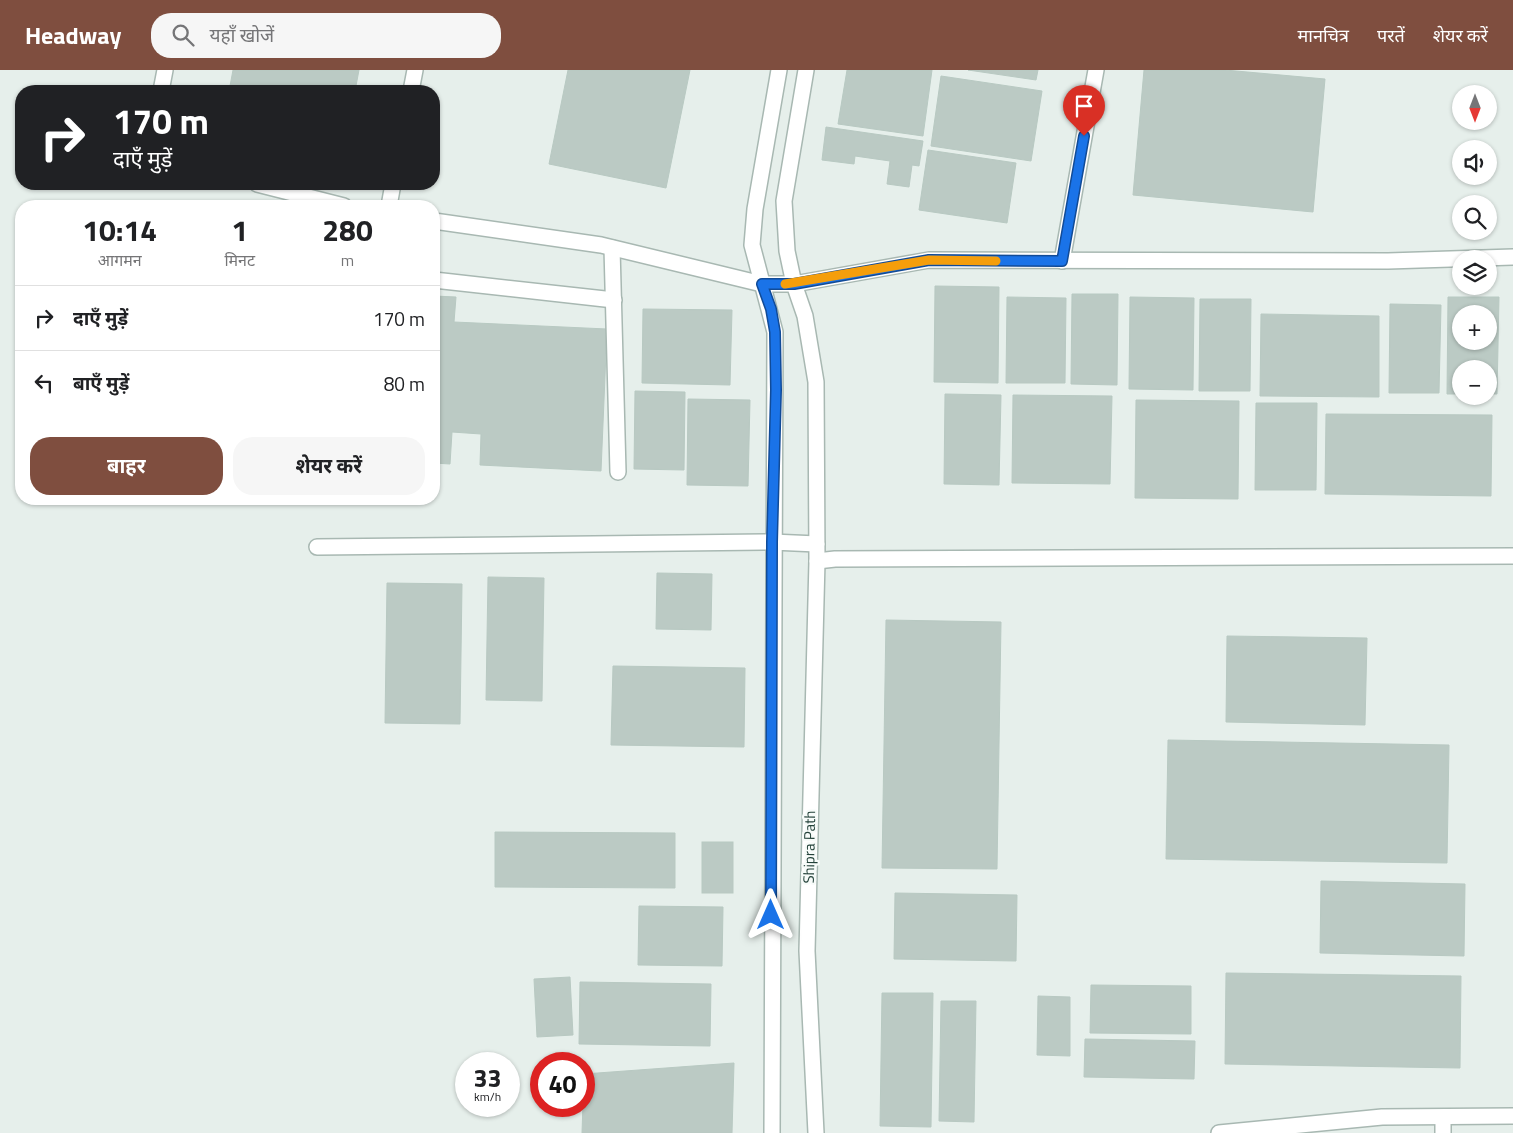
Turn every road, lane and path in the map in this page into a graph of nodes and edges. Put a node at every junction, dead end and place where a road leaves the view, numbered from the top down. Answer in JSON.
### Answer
{"nodes":[{"id":1,"x":164,"y":70,"type":"edge"},
{"id":2,"x":415,"y":70,"type":"edge"},
{"id":3,"x":779,"y":70,"type":"edge"},
{"id":4,"x":806,"y":70,"type":"edge"},
{"id":5,"x":1096,"y":70,"type":"edge"},
{"id":6,"x":162,"y":85,"type":"edge"},
{"id":7,"x":412,"y":85,"type":"edge"},
{"id":8,"x":281,"y":190,"type":"edge"},
{"id":9,"x":320,"y":200,"type":"edge"},
{"id":10,"x":440,"y":222,"type":"edge"},
{"id":11,"x":612,"y":248,"type":"junction"},
{"id":12,"x":1513,"y":257,"type":"edge"},
{"id":13,"x":1062,"y":261,"type":"junction"},
{"id":14,"x":440,"y":281,"type":"edge"},
{"id":15,"x":762,"y":284,"type":"junction"},
{"id":16,"x":794,"y":284,"type":"junction"},
{"id":17,"x":614,"y":300,"type":"junction"},
{"id":18,"x":618,"y":472,"type":"dead end"},
{"id":19,"x":772,"y":542,"type":"junction"},
{"id":20,"x":817,"y":544,"type":"junction"},
{"id":21,"x":318,"y":547,"type":"dead end"},
{"id":22,"x":1513,"y":556,"type":"edge"},
{"id":23,"x":818,"y":561,"type":"junction"},
{"id":24,"x":1513,"y":1116,"type":"edge"},
{"id":25,"x":1443,"y":1117,"type":"junction"},
{"id":26,"x":772,"y":1133,"type":"edge"},
{"id":27,"x":816,"y":1133,"type":"edge"},
{"id":28,"x":1219,"y":1133,"type":"edge"},
{"id":29,"x":1444,"y":1133,"type":"edge"}],
"edges":[{"from":1,"to":6,"type":"street"},
{"from":2,"to":7,"type":"street"},
{"from":3,"to":15,"type":"street"},
{"from":4,"to":16,"type":"street","name":"Shipra Path"},
{"from":5,"to":13,"type":"street"},
{"from":8,"to":9,"type":"street"},
{"from":10,"to":11,"type":"street"},
{"from":11,"to":15,"type":"street"},
{"from":11,"to":17,"type":"street"},
{"from":12,"to":13,"type":"street"},
{"from":13,"to":16,"type":"street"},
{"from":14,"to":17,"type":"street"},
{"from":15,"to":16,"type":"street"},
{"from":15,"to":19,"type":"street"},
{"from":16,"to":20,"type":"street","name":"Shipra Path"},
{"from":17,"to":18,"type":"street"},
{"from":19,"to":20,"type":"street"},
{"from":19,"to":21,"type":"street"},
{"from":19,"to":26,"type":"street"},
{"from":20,"to":23,"type":"street","name":"Shipra Path"},
{"from":22,"to":23,"type":"street"},
{"from":23,"to":27,"type":"street","name":"Shipra Path"},
{"from":24,"to":25,"type":"street"},
{"from":25,"to":28,"type":"street"},
{"from":25,"to":29,"type":"street"}]}
